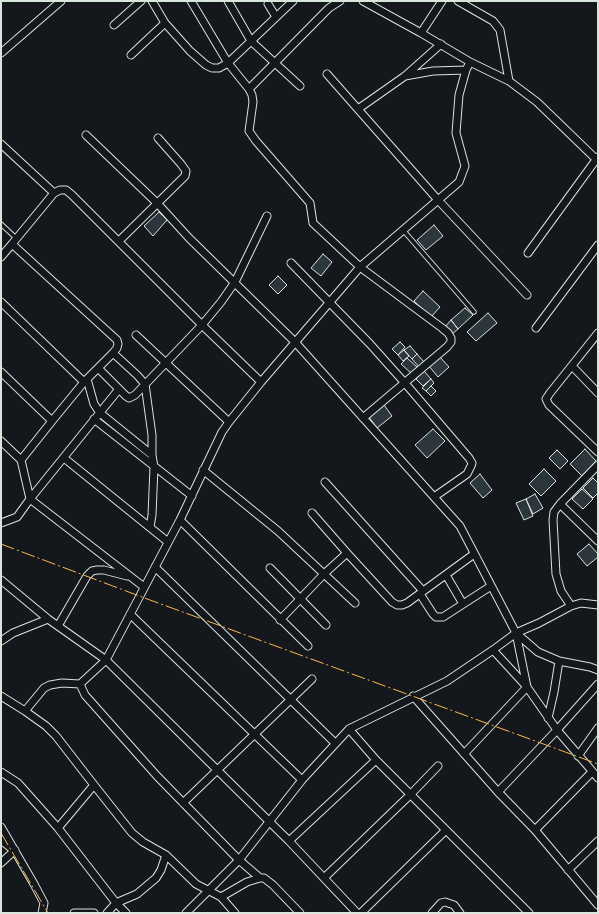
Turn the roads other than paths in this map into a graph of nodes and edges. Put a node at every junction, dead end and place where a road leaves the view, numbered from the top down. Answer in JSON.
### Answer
{"nodes":[{"id":1,"x":61,"y":1,"type":"edge"},
{"id":2,"x":141,"y":1,"type":"edge"},
{"id":3,"x":152,"y":1,"type":"edge"},
{"id":4,"x":191,"y":1,"type":"edge"},
{"id":5,"x":228,"y":1,"type":"edge"},
{"id":6,"x":293,"y":1,"type":"edge"},
{"id":7,"x":340,"y":1,"type":"edge"},
{"id":8,"x":363,"y":1,"type":"edge"},
{"id":9,"x":442,"y":1,"type":"edge"},
{"id":10,"x":458,"y":1,"type":"edge"},
{"id":11,"x":269,"y":2,"type":"edge"},
{"id":12,"x":276,"y":17,"type":"junction"},
{"id":13,"x":165,"y":23,"type":"junction"},
{"id":14,"x":114,"y":25,"type":"dead end"},
{"id":15,"x":421,"y":33,"type":"junction"},
{"id":16,"x":251,"y":41,"type":"junction"},
{"id":17,"x":441,"y":44,"type":"junction"},
{"id":18,"x":1,"y":53,"type":"edge"},
{"id":19,"x":131,"y":55,"type":"dead end"},
{"id":20,"x":470,"y":62,"type":"junction"},
{"id":21,"x":228,"y":63,"type":"junction"},
{"id":22,"x":275,"y":64,"type":"junction"},
{"id":23,"x":466,"y":70,"type":"junction"},
{"id":24,"x":327,"y":74,"type":"dead end"},
{"id":25,"x":405,"y":76,"type":"junction"},
{"id":26,"x":509,"y":81,"type":"junction"},
{"id":27,"x":300,"y":86,"type":"dead end"},
{"id":28,"x":249,"y":89,"type":"junction"},
{"id":29,"x":358,"y":108,"type":"junction"},
{"id":30,"x":86,"y":135,"type":"dead end"},
{"id":31,"x":158,"y":138,"type":"dead end"},
{"id":32,"x":1,"y":144,"type":"edge"},
{"id":33,"x":598,"y":159,"type":"edge"},
{"id":34,"x":54,"y":193,"type":"junction"},
{"id":35,"x":438,"y":200,"type":"junction"},
{"id":36,"x":158,"y":204,"type":"junction"},
{"id":37,"x":267,"y":216,"type":"dead end"},
{"id":38,"x":1,"y":224,"type":"edge"},
{"id":39,"x":402,"y":230,"type":"junction"},
{"id":40,"x":119,"y":241,"type":"junction"},
{"id":41,"x":14,"y":242,"type":"junction"},
{"id":42,"x":598,"y":245,"type":"edge"},
{"id":43,"x":528,"y":253,"type":"dead end"},
{"id":44,"x":1,"y":257,"type":"edge"},
{"id":45,"x":292,"y":263,"type":"dead end"},
{"id":46,"x":360,"y":268,"type":"junction"},
{"id":47,"x":235,"y":282,"type":"junction"},
{"id":48,"x":527,"y":295,"type":"dead end"},
{"id":49,"x":1,"y":302,"type":"edge"},
{"id":50,"x":330,"y":302,"type":"junction"},
{"id":51,"x":474,"y":312,"type":"dead end"},
{"id":52,"x":202,"y":325,"type":"junction"},
{"id":53,"x":536,"y":328,"type":"dead end"},
{"id":54,"x":598,"y":333,"type":"edge"},
{"id":55,"x":136,"y":335,"type":"dead end"},
{"id":56,"x":295,"y":342,"type":"junction"},
{"id":57,"x":113,"y":353,"type":"junction"},
{"id":58,"x":165,"y":362,"type":"junction"},
{"id":59,"x":572,"y":366,"type":"junction"},
{"id":60,"x":98,"y":368,"type":"junction"},
{"id":61,"x":1,"y":372,"type":"edge"},
{"id":62,"x":85,"y":380,"type":"junction"},
{"id":63,"x":261,"y":382,"type":"junction"},
{"id":64,"x":404,"y":382,"type":"junction"},
{"id":65,"x":145,"y":384,"type":"junction"},
{"id":66,"x":119,"y":389,"type":"junction"},
{"id":67,"x":598,"y":393,"type":"edge"},
{"id":68,"x":100,"y":413,"type":"junction"},
{"id":69,"x":363,"y":418,"type":"junction"},
{"id":70,"x":94,"y":419,"type":"junction"},
{"id":71,"x":52,"y":421,"type":"junction"},
{"id":72,"x":228,"y":422,"type":"junction"},
{"id":73,"x":1,"y":441,"type":"edge"},
{"id":74,"x":598,"y":452,"type":"edge"},
{"id":75,"x":152,"y":455,"type":"junction"},
{"id":76,"x":64,"y":458,"type":"junction"},
{"id":77,"x":21,"y":460,"type":"junction"},
{"id":78,"x":154,"y":467,"type":"junction"},
{"id":79,"x":597,"y":469,"type":"edge"},
{"id":80,"x":203,"y":470,"type":"junction"},
{"id":81,"x":326,"y":482,"type":"dead end"},
{"id":82,"x":192,"y":496,"type":"junction"},
{"id":83,"x":434,"y":497,"type":"junction"},
{"id":84,"x":30,"y":499,"type":"junction"},
{"id":85,"x":560,"y":504,"type":"junction"},
{"id":86,"x":312,"y":513,"type":"dead end"},
{"id":87,"x":180,"y":520,"type":"junction"},
{"id":88,"x":1,"y":523,"type":"edge"},
{"id":89,"x":150,"y":527,"type":"junction"},
{"id":90,"x":598,"y":541,"type":"edge"},
{"id":91,"x":168,"y":542,"type":"junction"},
{"id":92,"x":347,"y":553,"type":"junction"},
{"id":93,"x":474,"y":554,"type":"junction"},
{"id":94,"x":155,"y":567,"type":"junction"},
{"id":95,"x":270,"y":568,"type":"dead end"},
{"id":96,"x":324,"y":574,"type":"junction"},
{"id":97,"x":446,"y":575,"type":"junction"},
{"id":98,"x":131,"y":577,"type":"junction"},
{"id":99,"x":1,"y":580,"type":"edge"},
{"id":100,"x":491,"y":586,"type":"junction"},
{"id":101,"x":144,"y":587,"type":"junction"},
{"id":102,"x":422,"y":593,"type":"junction"},
{"id":103,"x":300,"y":598,"type":"junction"},
{"id":104,"x":354,"y":603,"type":"dead end"},
{"id":105,"x":464,"y":604,"type":"junction"},
{"id":106,"x":598,"y":605,"type":"edge"},
{"id":107,"x":571,"y":606,"type":"junction"},
{"id":108,"x":130,"y":614,"type":"junction"},
{"id":109,"x":48,"y":618,"type":"junction"},
{"id":110,"x":280,"y":620,"type":"junction"},
{"id":111,"x":326,"y":625,"type":"dead end"},
{"id":112,"x":58,"y":626,"type":"junction"},
{"id":113,"x":516,"y":633,"type":"junction"},
{"id":114,"x":1,"y":641,"type":"edge"},
{"id":115,"x":308,"y":646,"type":"dead end"},
{"id":116,"x":493,"y":650,"type":"junction"},
{"id":117,"x":106,"y":660,"type":"junction"},
{"id":118,"x":559,"y":661,"type":"junction"},
{"id":119,"x":598,"y":670,"type":"edge"},
{"id":120,"x":312,"y":679,"type":"dead end"},
{"id":121,"x":80,"y":684,"type":"junction"},
{"id":122,"x":598,"y":684,"type":"edge"},
{"id":123,"x":527,"y":687,"type":"junction"},
{"id":124,"x":1,"y":696,"type":"edge"},
{"id":125,"x":413,"y":696,"type":"junction"},
{"id":126,"x":291,"y":699,"type":"junction"},
{"id":127,"x":25,"y":711,"type":"junction"},
{"id":128,"x":548,"y":718,"type":"junction"},
{"id":129,"x":598,"y":728,"type":"edge"},
{"id":130,"x":349,"y":729,"type":"junction"},
{"id":131,"x":557,"y":730,"type":"junction"},
{"id":132,"x":254,"y":734,"type":"junction"},
{"id":133,"x":335,"y":743,"type":"junction"},
{"id":134,"x":464,"y":754,"type":"junction"},
{"id":135,"x":578,"y":756,"type":"junction"},
{"id":136,"x":376,"y":760,"type":"junction"},
{"id":137,"x":438,"y":766,"type":"dead end"},
{"id":138,"x":217,"y":769,"type":"junction"},
{"id":139,"x":1,"y":772,"type":"edge"},
{"id":140,"x":592,"y":772,"type":"junction"},
{"id":141,"x":598,"y":778,"type":"edge"},
{"id":142,"x":302,"y":780,"type":"junction"},
{"id":143,"x":94,"y":786,"type":"junction"},
{"id":144,"x":498,"y":792,"type":"junction"},
{"id":145,"x":411,"y":794,"type":"junction"},
{"id":146,"x":183,"y":803,"type":"junction"},
{"id":147,"x":269,"y":821,"type":"junction"},
{"id":148,"x":1,"y":827,"type":"edge"},
{"id":149,"x":58,"y":828,"type":"junction"},
{"id":150,"x":534,"y":830,"type":"junction"},
{"id":151,"x":445,"y":831,"type":"junction"},
{"id":152,"x":1,"y":840,"type":"edge"},
{"id":153,"x":289,"y":841,"type":"junction"},
{"id":154,"x":598,"y":841,"type":"edge"},
{"id":155,"x":15,"y":850,"type":"junction"},
{"id":156,"x":166,"y":855,"type":"junction"},
{"id":157,"x":239,"y":860,"type":"junction"},
{"id":158,"x":1,"y":863,"type":"edge"},
{"id":159,"x":568,"y":870,"type":"junction"},
{"id":160,"x":260,"y":878,"type":"junction"},
{"id":161,"x":324,"y":878,"type":"junction"},
{"id":162,"x":208,"y":890,"type":"junction"},
{"id":163,"x":221,"y":897,"type":"junction"},
{"id":164,"x":116,"y":903,"type":"junction"},
{"id":165,"x":598,"y":905,"type":"edge"},
{"id":166,"x":42,"y":913,"type":"edge"},
{"id":167,"x":74,"y":913,"type":"edge"},
{"id":168,"x":94,"y":913,"type":"edge"},
{"id":169,"x":107,"y":913,"type":"edge"},
{"id":170,"x":126,"y":913,"type":"edge"},
{"id":171,"x":186,"y":913,"type":"edge"},
{"id":172,"x":235,"y":913,"type":"edge"},
{"id":173,"x":300,"y":913,"type":"edge"},
{"id":174,"x":357,"y":913,"type":"edge"},
{"id":175,"x":361,"y":913,"type":"edge"},
{"id":176,"x":432,"y":913,"type":"edge"},
{"id":177,"x":460,"y":913,"type":"edge"},
{"id":178,"x":529,"y":913,"type":"edge"}],
"edges":[{"from":1,"to":18,"type":"street"},
{"from":2,"to":14,"type":"street"},
{"from":3,"to":13,"type":"street"},
{"from":4,"to":21,"type":"street"},
{"from":5,"to":16,"type":"street"},
{"from":6,"to":12,"type":"street"},
{"from":7,"to":22,"type":"street"},
{"from":8,"to":15,"type":"street"},
{"from":9,"to":15,"type":"street"},
{"from":10,"to":26,"type":"street"},
{"from":11,"to":12,"type":"street"},
{"from":12,"to":16,"type":"street"},
{"from":13,"to":19,"type":"street"},
{"from":13,"to":21,"type":"street"},
{"from":15,"to":17,"type":"street"},
{"from":16,"to":21,"type":"street"},
{"from":16,"to":22,"type":"street"},
{"from":17,"to":20,"type":"street"},
{"from":17,"to":25,"type":"street"},
{"from":20,"to":23,"type":"street"},
{"from":20,"to":26,"type":"street"},
{"from":21,"to":28,"type":"street"},
{"from":22,"to":27,"type":"street"},
{"from":22,"to":28,"type":"street"},
{"from":23,"to":25,"type":"street"},
{"from":23,"to":35,"type":"street"},
{"from":24,"to":29,"type":"street"},
{"from":25,"to":29,"type":"street"},
{"from":26,"to":33,"type":"street"},
{"from":28,"to":46,"type":"street"},
{"from":29,"to":35,"type":"street"},
{"from":30,"to":36,"type":"street"},
{"from":31,"to":36,"type":"street"},
{"from":32,"to":34,"type":"street"},
{"from":33,"to":43,"type":"street"},
{"from":34,"to":40,"type":"street"},
{"from":34,"to":41,"type":"street"},
{"from":35,"to":39,"type":"street"},
{"from":35,"to":48,"type":"street"},
{"from":36,"to":40,"type":"street"},
{"from":36,"to":47,"type":"street"},
{"from":37,"to":47,"type":"street"},
{"from":38,"to":41,"type":"lane"},
{"from":39,"to":46,"type":"street"},
{"from":39,"to":51,"type":"lane"},
{"from":40,"to":52,"type":"street"},
{"from":41,"to":44,"type":"street"},
{"from":41,"to":57,"type":"street"},
{"from":42,"to":53,"type":"street"},
{"from":45,"to":50,"type":"street"},
{"from":46,"to":50,"type":"street"},
{"from":46,"to":64,"type":"street"},
{"from":47,"to":52,"type":"street"},
{"from":47,"to":56,"type":"street"},
{"from":49,"to":62,"type":"street"},
{"from":50,"to":56,"type":"street"},
{"from":50,"to":64,"type":"street"},
{"from":52,"to":58,"type":"street"},
{"from":52,"to":63,"type":"street"},
{"from":54,"to":59,"type":"street"},
{"from":55,"to":58,"type":"street"},
{"from":56,"to":63,"type":"street"},
{"from":56,"to":69,"type":"street"},
{"from":57,"to":60,"type":"street"},
{"from":57,"to":65,"type":"street"},
{"from":58,"to":65,"type":"street"},
{"from":58,"to":72,"type":"street"},
{"from":59,"to":67,"type":"street"},
{"from":59,"to":74,"type":"street"},
{"from":60,"to":62,"type":"street"},
{"from":60,"to":66,"type":"street"},
{"from":61,"to":71,"type":"street"},
{"from":62,"to":68,"type":"street"},
{"from":62,"to":71,"type":"street"},
{"from":63,"to":72,"type":"street"},
{"from":64,"to":69,"type":"street"},
{"from":64,"to":83,"type":"street"},
{"from":65,"to":66,"type":"street"},
{"from":65,"to":75,"type":"street"},
{"from":66,"to":68,"type":"street"},
{"from":68,"to":70,"type":"street"},
{"from":68,"to":75,"type":"street"},
{"from":69,"to":83,"type":"street"},
{"from":70,"to":76,"type":"street"},
{"from":70,"to":78,"type":"street"},
{"from":71,"to":77,"type":"street"},
{"from":72,"to":80,"type":"street"},
{"from":73,"to":77,"type":"street"},
{"from":75,"to":78,"type":"street"},
{"from":76,"to":84,"type":"street"},
{"from":76,"to":89,"type":"street"},
{"from":77,"to":84,"type":"street"},
{"from":78,"to":82,"type":"street"},
{"from":78,"to":89,"type":"street"},
{"from":79,"to":85,"type":"street"},
{"from":80,"to":82,"type":"street"},
{"from":80,"to":96,"type":"street"},
{"from":81,"to":102,"type":"street"},
{"from":82,"to":87,"type":"street"},
{"from":83,"to":93,"type":"street"},
{"from":84,"to":88,"type":"street"},
{"from":84,"to":98,"type":"street"},
{"from":85,"to":90,"type":"street"},
{"from":85,"to":107,"type":"street"},
{"from":86,"to":92,"type":"street"},
{"from":87,"to":91,"type":"street"},
{"from":87,"to":110,"type":"street"},
{"from":89,"to":91,"type":"street"},
{"from":91,"to":94,"type":"street"},
{"from":92,"to":96,"type":"street"},
{"from":92,"to":102,"type":"street"},
{"from":93,"to":97,"type":"street"},
{"from":93,"to":100,"type":"street"},
{"from":94,"to":101,"type":"street"},
{"from":94,"to":126,"type":"street"},
{"from":95,"to":103,"type":"street"},
{"from":96,"to":103,"type":"street"},
{"from":96,"to":104,"type":"street"},
{"from":97,"to":102,"type":"street"},
{"from":97,"to":105,"type":"street"},
{"from":98,"to":101,"type":"street"},
{"from":98,"to":112,"type":"street"},
{"from":99,"to":109,"type":"street"},
{"from":100,"to":105,"type":"street"},
{"from":100,"to":113,"type":"street"},
{"from":101,"to":108,"type":"street"},
{"from":102,"to":105,"type":"street"},
{"from":103,"to":110,"type":"street"},
{"from":103,"to":111,"type":"street"},
{"from":106,"to":107,"type":"street"},
{"from":107,"to":113,"type":"street"},
{"from":108,"to":117,"type":"street"},
{"from":108,"to":132,"type":"street"},
{"from":109,"to":112,"type":"street"},
{"from":109,"to":114,"type":"street"},
{"from":110,"to":115,"type":"street"},
{"from":112,"to":117,"type":"street"},
{"from":113,"to":116,"type":"street"},
{"from":113,"to":118,"type":"street"},
{"from":113,"to":123,"type":"street"},
{"from":116,"to":123,"type":"street"},
{"from":116,"to":125,"type":"street"},
{"from":117,"to":121,"type":"street"},
{"from":117,"to":138,"type":"street"},
{"from":118,"to":119,"type":"street"},
{"from":118,"to":128,"type":"street"},
{"from":120,"to":126,"type":"street"},
{"from":121,"to":127,"type":"street"},
{"from":121,"to":146,"type":"street"},
{"from":122,"to":131,"type":"street"},
{"from":123,"to":128,"type":"street"},
{"from":123,"to":134,"type":"street"},
{"from":124,"to":127,"type":"street"},
{"from":125,"to":130,"type":"street"},
{"from":125,"to":134,"type":"street"},
{"from":126,"to":132,"type":"street"},
{"from":126,"to":133,"type":"street"},
{"from":127,"to":143,"type":"street"},
{"from":128,"to":131,"type":"street"},
{"from":129,"to":135,"type":"street"},
{"from":130,"to":133,"type":"street"},
{"from":130,"to":136,"type":"street"},
{"from":131,"to":135,"type":"street"},
{"from":131,"to":144,"type":"street"},
{"from":132,"to":138,"type":"street"},
{"from":132,"to":142,"type":"street"},
{"from":133,"to":142,"type":"street"},
{"from":134,"to":144,"type":"street"},
{"from":135,"to":140,"type":"street"},
{"from":136,"to":145,"type":"street"},
{"from":136,"to":153,"type":"street"},
{"from":137,"to":145,"type":"street"},
{"from":138,"to":146,"type":"street"},
{"from":138,"to":147,"type":"street"},
{"from":139,"to":149,"type":"street"},
{"from":140,"to":141,"type":"street"},
{"from":140,"to":150,"type":"street"},
{"from":142,"to":147,"type":"street"},
{"from":143,"to":149,"type":"street"},
{"from":143,"to":156,"type":"street"},
{"from":144,"to":150,"type":"street"},
{"from":145,"to":151,"type":"street"},
{"from":145,"to":161,"type":"street"},
{"from":146,"to":157,"type":"street"},
{"from":147,"to":153,"type":"street"},
{"from":147,"to":157,"type":"street"},
{"from":148,"to":155,"type":"street"},
{"from":149,"to":164,"type":"street"},
{"from":150,"to":159,"type":"street"},
{"from":151,"to":175,"type":"street"},
{"from":151,"to":178,"type":"street"},
{"from":152,"to":155,"type":"street"},
{"from":153,"to":161,"type":"street"},
{"from":154,"to":159,"type":"street"},
{"from":155,"to":158,"type":"street"},
{"from":155,"to":166,"type":"street"},
{"from":156,"to":162,"type":"street"},
{"from":156,"to":164,"type":"street"},
{"from":157,"to":160,"type":"street"},
{"from":157,"to":162,"type":"street"},
{"from":159,"to":165,"type":"street"},
{"from":160,"to":163,"type":"street"},
{"from":160,"to":173,"type":"street"},
{"from":161,"to":174,"type":"street"},
{"from":162,"to":163,"type":"street"},
{"from":162,"to":171,"type":"street"},
{"from":163,"to":172,"type":"street"},
{"from":164,"to":169,"type":"street"},
{"from":164,"to":170,"type":"street"},
{"from":167,"to":168,"type":"street"},
{"from":176,"to":177,"type":"street"}]}
